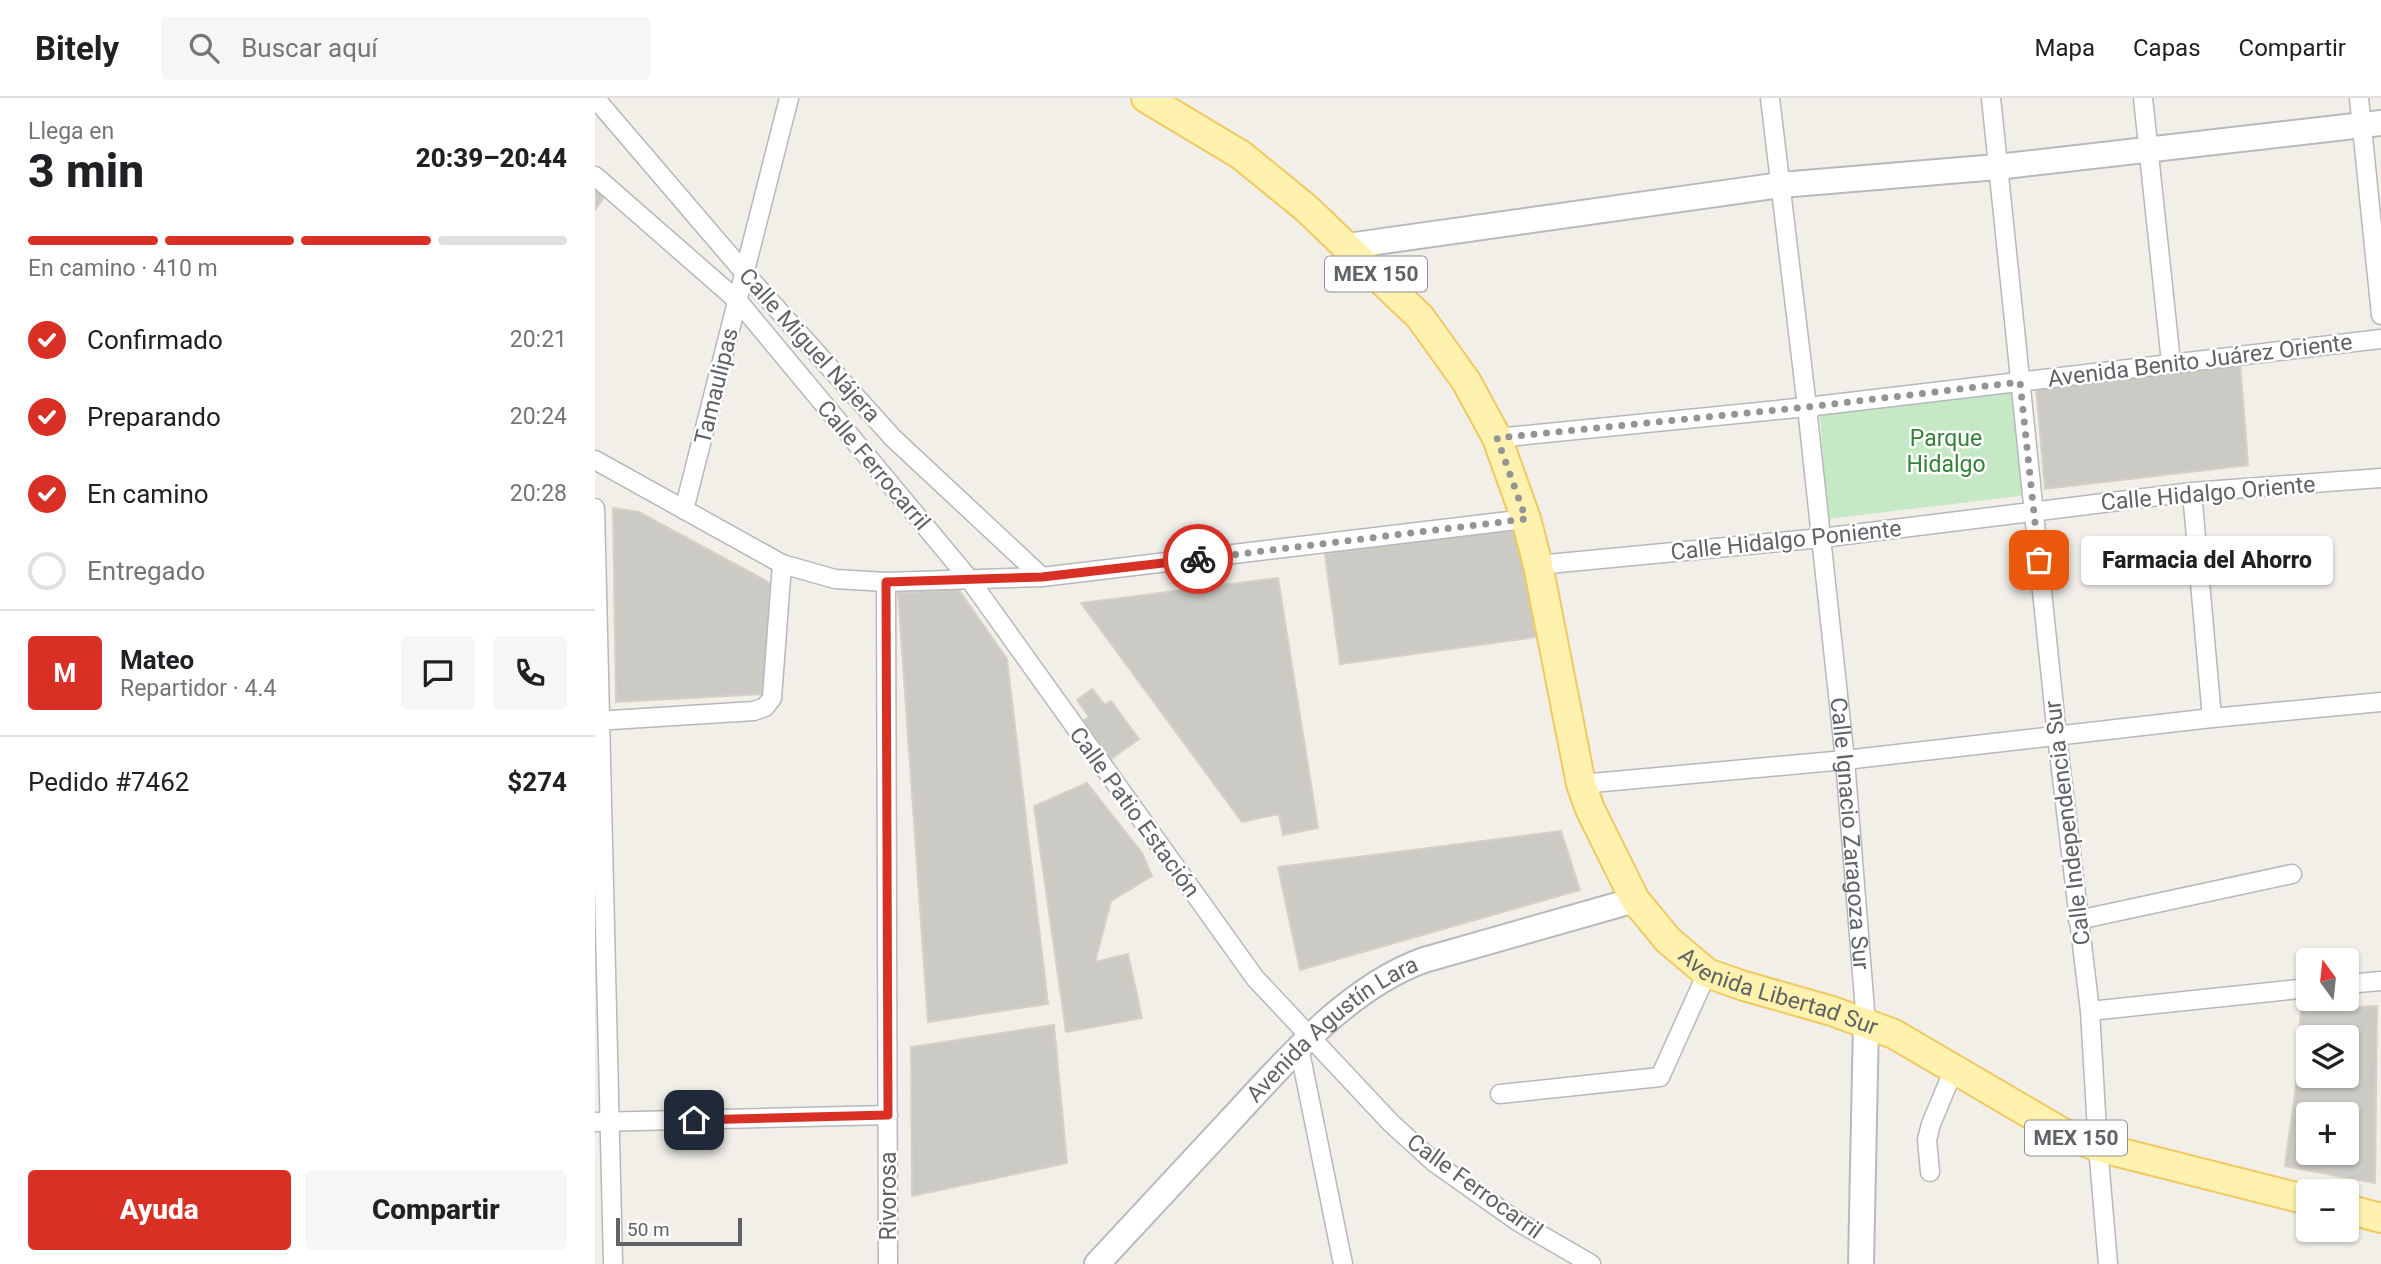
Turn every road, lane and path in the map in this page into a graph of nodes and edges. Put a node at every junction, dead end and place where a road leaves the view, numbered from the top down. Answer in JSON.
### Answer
{"nodes":[{"id":1,"x":595,"y":98,"type":"edge"},
{"id":2,"x":789,"y":98,"type":"edge"},
{"id":3,"x":1146,"y":98,"type":"edge"},
{"id":4,"x":1770,"y":98,"type":"edge"},
{"id":5,"x":1991,"y":98,"type":"edge"},
{"id":6,"x":2143,"y":98,"type":"edge"},
{"id":7,"x":2358,"y":98,"type":"edge"},
{"id":8,"x":2371,"y":124,"type":"edge"},
{"id":9,"x":2150,"y":151,"type":"junction"},
{"id":10,"x":1997,"y":167,"type":"junction"},
{"id":11,"x":595,"y":176,"type":"edge"},
{"id":12,"x":1781,"y":186,"type":"junction"},
{"id":13,"x":1348,"y":246,"type":"junction"},
{"id":14,"x":743,"y":271,"type":"junction"},
{"id":15,"x":738,"y":301,"type":"junction"},
{"id":16,"x":2381,"y":315,"type":"edge"},
{"id":17,"x":2381,"y":339,"type":"edge"},
{"id":18,"x":2171,"y":362,"type":"junction"},
{"id":19,"x":2020,"y":382,"type":"junction"},
{"id":20,"x":1807,"y":407,"type":"junction"},
{"id":21,"x":1497,"y":438,"type":"junction"},
{"id":22,"x":595,"y":460,"type":"edge"},
{"id":23,"x":2381,"y":478,"type":"edge"},
{"id":24,"x":2192,"y":492,"type":"junction"},
{"id":25,"x":595,"y":508,"type":"edge"},
{"id":26,"x":684,"y":510,"type":"junction"},
{"id":27,"x":2034,"y":510,"type":"junction"},
{"id":28,"x":1526,"y":519,"type":"junction"},
{"id":29,"x":1821,"y":538,"type":"junction"},
{"id":30,"x":782,"y":564,"type":"junction"},
{"id":31,"x":1538,"y":565,"type":"junction"},
{"id":32,"x":1042,"y":577,"type":"junction"},
{"id":33,"x":970,"y":580,"type":"junction"},
{"id":34,"x":886,"y":582,"type":"junction"},
{"id":35,"x":2381,"y":702,"type":"edge"},
{"id":36,"x":2213,"y":718,"type":"junction"},
{"id":37,"x":598,"y":721,"type":"edge"},
{"id":38,"x":2057,"y":736,"type":"junction"},
{"id":39,"x":1845,"y":760,"type":"junction"},
{"id":40,"x":1581,"y":784,"type":"junction"},
{"id":41,"x":2292,"y":874,"type":"dead end"},
{"id":42,"x":1635,"y":900,"type":"junction"},
{"id":43,"x":2078,"y":920,"type":"junction"},
{"id":44,"x":1707,"y":972,"type":"junction"},
{"id":45,"x":2381,"y":981,"type":"edge"},
{"id":46,"x":2359,"y":983,"type":"edge"},
{"id":47,"x":2296,"y":989,"type":"edge"},
{"id":48,"x":2090,"y":1011,"type":"junction"},
{"id":49,"x":1866,"y":1023,"type":"junction"},
{"id":50,"x":1304,"y":1042,"type":"junction"},
{"id":51,"x":1954,"y":1069,"type":"junction"},
{"id":52,"x":1500,"y":1094,"type":"dead end"},
{"id":53,"x":888,"y":1115,"type":"junction"},
{"id":54,"x":603,"y":1122,"type":"edge"},
{"id":55,"x":2098,"y":1147,"type":"junction"},
{"id":56,"x":1930,"y":1172,"type":"dead end"},
{"id":57,"x":2296,"y":1197,"type":"edge"},
{"id":58,"x":2359,"y":1212,"type":"edge"},
{"id":59,"x":2381,"y":1218,"type":"edge"},
{"id":60,"x":613,"y":1264,"type":"edge"},
{"id":61,"x":888,"y":1264,"type":"edge"},
{"id":62,"x":1097,"y":1264,"type":"edge"},
{"id":63,"x":1343,"y":1264,"type":"edge"},
{"id":64,"x":1591,"y":1264,"type":"edge"},
{"id":65,"x":1861,"y":1264,"type":"edge"},
{"id":66,"x":2108,"y":1264,"type":"edge"}],
"edges":[{"from":1,"to":14,"type":"street","name":"Calle Miguel Nájera"},
{"from":2,"to":14,"type":"street","name":"Tamaulipas"},
{"from":3,"to":13,"type":"main road","number":"MEX 150"},
{"from":4,"to":12,"type":"street","name":"Calle Ignacio Zaragoza Sur"},
{"from":5,"to":10,"type":"street","name":"Calle Independencia Sur"},
{"from":6,"to":9,"type":"street"},
{"from":7,"to":8,"type":"street"},
{"from":8,"to":9,"type":"main road"},
{"from":8,"to":16,"type":"street"},
{"from":9,"to":10,"type":"main road"},
{"from":9,"to":18,"type":"street"},
{"from":10,"to":12,"type":"main road"},
{"from":10,"to":19,"type":"street","name":"Calle Independencia Sur"},
{"from":11,"to":15,"type":"street","name":"Calle Ferrocarril"},
{"from":12,"to":13,"type":"main road"},
{"from":12,"to":20,"type":"street","name":"Calle Ignacio Zaragoza Sur"},
{"from":13,"to":21,"type":"main road","number":"MEX 150"},
{"from":14,"to":15,"type":"street","name":"Tamaulipas"},
{"from":14,"to":32,"type":"street","name":"Calle Miguel Nájera"},
{"from":15,"to":26,"type":"street","name":"Tamaulipas"},
{"from":15,"to":33,"type":"street","name":"Calle Ferrocarril"},
{"from":17,"to":18,"type":"street","name":"Avenida Benito Juárez Oriente"},
{"from":18,"to":19,"type":"street","name":"Avenida Benito Juárez Oriente"},
{"from":19,"to":20,"type":"street","name":"Avenida Benito Juárez Oriente"},
{"from":19,"to":27,"type":"street","name":"Calle Independencia Sur"},
{"from":20,"to":21,"type":"street","name":"Avenida Benito Juárez Oriente"},
{"from":20,"to":29,"type":"street","name":"Calle Ignacio Zaragoza Sur"},
{"from":21,"to":28,"type":"main road","number":"MEX 150"},
{"from":22,"to":26,"type":"street"},
{"from":23,"to":24,"type":"street","name":"Calle Hidalgo Oriente"},
{"from":24,"to":27,"type":"street","name":"Calle Hidalgo Oriente"},
{"from":24,"to":36,"type":"street"},
{"from":25,"to":37,"type":"street"},
{"from":26,"to":30,"type":"street"},
{"from":27,"to":29,"type":"street","name":"Calle Hidalgo Poniente"},
{"from":27,"to":38,"type":"street","name":"Calle Independencia Sur"},
{"from":28,"to":31,"type":"main road","name":"Avenida Libertad Sur","number":"MEX 150"},
{"from":28,"to":32,"type":"street"},
{"from":29,"to":31,"type":"street","name":"Calle Hidalgo Poniente"},
{"from":29,"to":39,"type":"street","name":"Calle Ignacio Zaragoza Sur"},
{"from":30,"to":34,"type":"street"},
{"from":30,"to":37,"type":"street"},
{"from":31,"to":40,"type":"main road","name":"Avenida Libertad Sur","number":"MEX 150"},
{"from":32,"to":33,"type":"street"},
{"from":33,"to":34,"type":"street"},
{"from":33,"to":50,"type":"street","name":"Calle Patio Estación"},
{"from":34,"to":53,"type":"street","name":"Rivorosa"},
{"from":35,"to":36,"type":"street"},
{"from":36,"to":38,"type":"street"},
{"from":37,"to":54,"type":"street"},
{"from":38,"to":39,"type":"street"},
{"from":38,"to":43,"type":"street","name":"Calle Independencia Sur"},
{"from":39,"to":40,"type":"street"},
{"from":39,"to":49,"type":"street","name":"Calle Ignacio Zaragoza Sur"},
{"from":40,"to":42,"type":"main road","name":"Avenida Libertad Sur","number":"MEX 150"},
{"from":41,"to":43,"type":"street"},
{"from":42,"to":44,"type":"main road","name":"Avenida Libertad Sur","number":"MEX 150"},
{"from":42,"to":50,"type":"main road","name":"Avenida Agustín Lara"},
{"from":43,"to":48,"type":"street","name":"Calle Independencia Sur"},
{"from":44,"to":49,"type":"main road","name":"Avenida Libertad Sur","number":"MEX 150"},
{"from":44,"to":52,"type":"street"},
{"from":45,"to":46,"type":"street"},
{"from":47,"to":48,"type":"street"},
{"from":48,"to":55,"type":"street","name":"Calle Independencia Sur"},
{"from":49,"to":51,"type":"main road","name":"Avenida Libertad Sur","number":"MEX 150"},
{"from":49,"to":65,"type":"main road","name":"Calle Ignacio Zaragoza Sur"},
{"from":50,"to":62,"type":"main road","name":"Avenida Agustín Lara"},
{"from":50,"to":63,"type":"street"},
{"from":50,"to":64,"type":"street","name":"Calle Ferrocarril"},
{"from":51,"to":55,"type":"main road","name":"Avenida Libertad Sur","number":"MEX 150"},
{"from":51,"to":56,"type":"street"},
{"from":53,"to":54,"type":"street"},
{"from":53,"to":61,"type":"street","name":"Rivorosa"},
{"from":54,"to":60,"type":"street"},
{"from":55,"to":57,"type":"main road","name":"Avenida Libertad Sur","number":"MEX 150"},
{"from":55,"to":66,"type":"street","name":"Calle Independencia Sur"},
{"from":58,"to":59,"type":"main road"}]}
